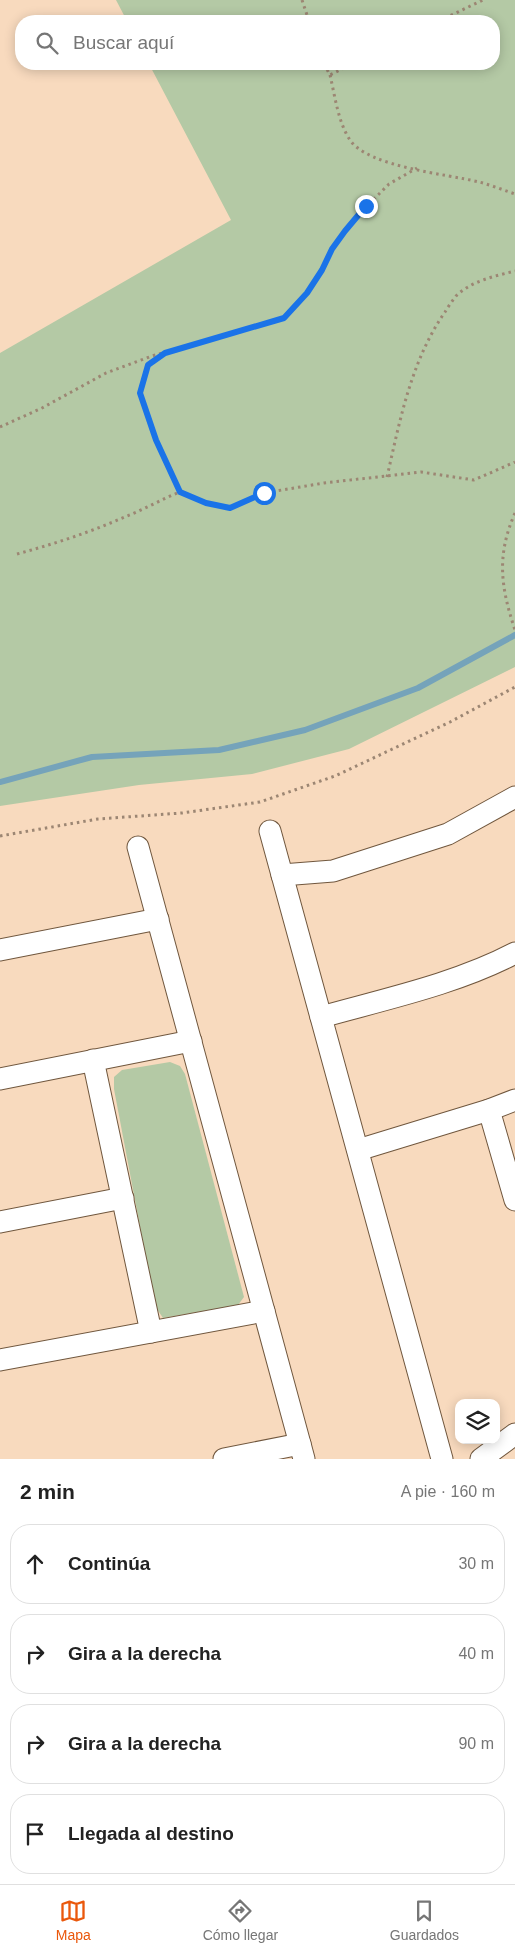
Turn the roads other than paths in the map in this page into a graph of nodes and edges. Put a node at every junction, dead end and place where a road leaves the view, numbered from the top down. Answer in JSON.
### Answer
{"nodes":[{"id":1,"x":515,"y":796,"type":"edge"},
{"id":2,"x":270,"y":831,"type":"dead end"},
{"id":3,"x":138,"y":847,"type":"dead end"},
{"id":4,"x":282,"y":876,"type":"junction"},
{"id":5,"x":158,"y":919,"type":"junction"},
{"id":6,"x":0,"y":950,"type":"edge"},
{"id":7,"x":515,"y":953,"type":"edge"},
{"id":8,"x":321,"y":1017,"type":"junction"},
{"id":9,"x":191,"y":1041,"type":"junction"},
{"id":10,"x":93,"y":1060,"type":"junction"},
{"id":11,"x":0,"y":1079,"type":"edge"},
{"id":12,"x":515,"y":1100,"type":"edge"},
{"id":13,"x":489,"y":1110,"type":"junction"},
{"id":14,"x":358,"y":1150,"type":"junction"},
{"id":15,"x":123,"y":1198,"type":"junction"},
{"id":16,"x":515,"y":1200,"type":"edge"},
{"id":17,"x":0,"y":1222,"type":"edge"},
{"id":18,"x":264,"y":1311,"type":"junction"},
{"id":19,"x":151,"y":1332,"type":"junction"},
{"id":20,"x":0,"y":1360,"type":"edge"},
{"id":21,"x":515,"y":1434,"type":"edge"},
{"id":22,"x":302,"y":1452,"type":"edge"},
{"id":23,"x":224,"y":1459,"type":"edge"},
{"id":24,"x":442,"y":1459,"type":"edge"},
{"id":25,"x":481,"y":1459,"type":"edge"}],
"edges":[{"from":1,"to":4,"type":"street"},
{"from":2,"to":4,"type":"street"},
{"from":3,"to":5,"type":"street"},
{"from":4,"to":8,"type":"street"},
{"from":5,"to":6,"type":"street"},
{"from":5,"to":9,"type":"street"},
{"from":7,"to":8,"type":"street"},
{"from":8,"to":14,"type":"street"},
{"from":9,"to":10,"type":"street"},
{"from":9,"to":18,"type":"street"},
{"from":10,"to":11,"type":"street"},
{"from":10,"to":15,"type":"street"},
{"from":12,"to":13,"type":"street"},
{"from":13,"to":14,"type":"street"},
{"from":13,"to":16,"type":"street"},
{"from":14,"to":24,"type":"street"},
{"from":15,"to":17,"type":"street"},
{"from":15,"to":19,"type":"street"},
{"from":18,"to":19,"type":"street"},
{"from":18,"to":22,"type":"street"},
{"from":19,"to":20,"type":"street"},
{"from":21,"to":25,"type":"street"},
{"from":22,"to":23,"type":"street"}]}
